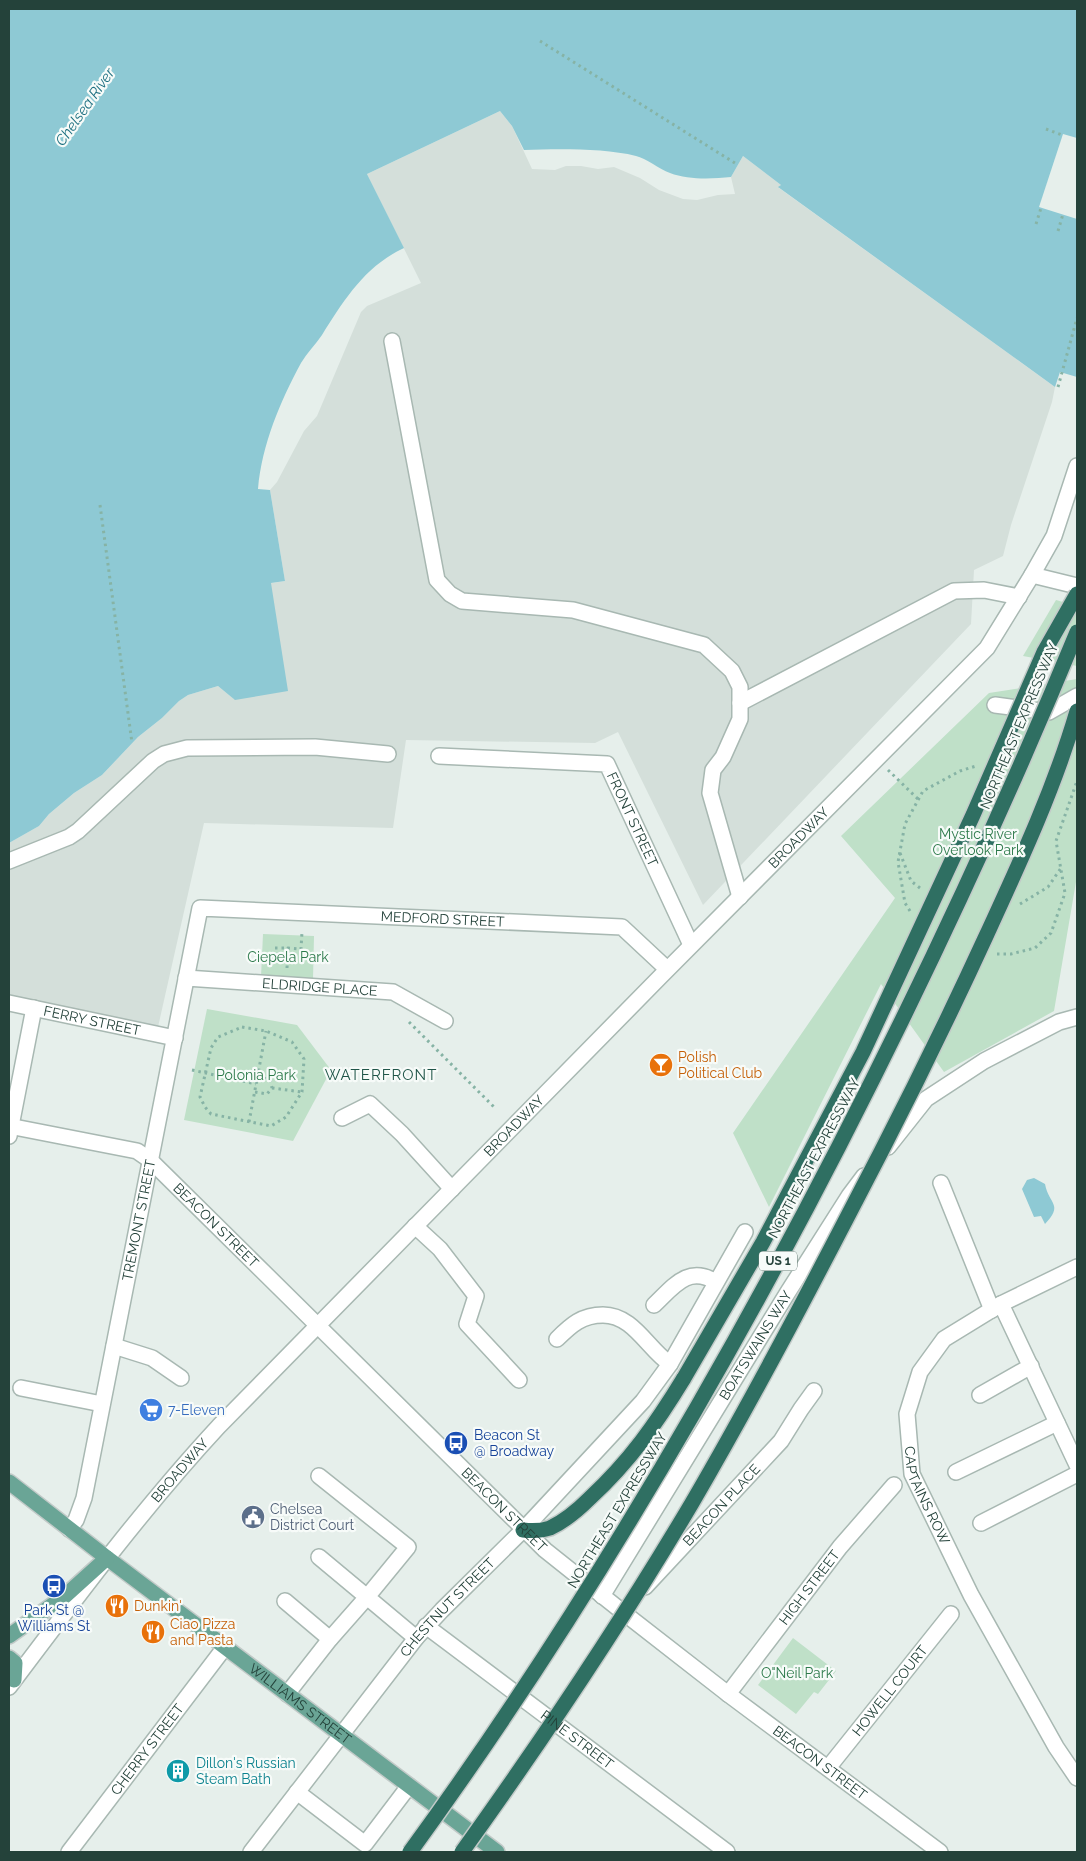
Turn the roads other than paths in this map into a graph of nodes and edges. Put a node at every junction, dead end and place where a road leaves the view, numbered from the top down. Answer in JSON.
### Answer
{"nodes":[{"id":1,"x":392,"y":341,"type":"dead end"},
{"id":2,"x":1077,"y":466,"type":"edge"},
{"id":3,"x":1032,"y":575,"type":"junction"},
{"id":4,"x":1077,"y":586,"type":"edge"},
{"id":5,"x":1077,"y":594,"type":"edge"},
{"id":6,"x":1019,"y":597,"type":"junction"},
{"id":7,"x":1077,"y":632,"type":"edge"},
{"id":8,"x":1077,"y":696,"type":"edge"},
{"id":9,"x":740,"y":704,"type":"junction"},
{"id":10,"x":995,"y":705,"type":"dead end"},
{"id":11,"x":1077,"y":710,"type":"edge"},
{"id":12,"x":388,"y":754,"type":"dead end"},
{"id":13,"x":439,"y":756,"type":"dead end"},
{"id":14,"x":9,"y":861,"type":"edge"},
{"id":15,"x":740,"y":897,"type":"junction"},
{"id":16,"x":200,"y":908,"type":"joint"},
{"id":17,"x":691,"y":945,"type":"junction"},
{"id":18,"x":667,"y":969,"type":"junction"},
{"id":19,"x":186,"y":978,"type":"junction"},
{"id":20,"x":9,"y":1003,"type":"edge"},
{"id":21,"x":34,"y":1008,"type":"junction"},
{"id":22,"x":1077,"y":1017,"type":"edge"},
{"id":23,"x":445,"y":1021,"type":"dead end"},
{"id":24,"x":174,"y":1038,"type":"junction"},
{"id":25,"x":342,"y":1118,"type":"dead end"},
{"id":26,"x":9,"y":1130,"type":"edge"},
{"id":27,"x":150,"y":1160,"type":"junction"},
{"id":28,"x":941,"y":1183,"type":"dead end"},
{"id":29,"x":452,"y":1189,"type":"junction"},
{"id":30,"x":415,"y":1226,"type":"junction"},
{"id":31,"x":745,"y":1232,"type":"dead end"},
{"id":32,"x":1077,"y":1267,"type":"edge"},
{"id":33,"x":716,"y":1282,"type":"junction"},
{"id":34,"x":654,"y":1305,"type":"dead end"},
{"id":35,"x":997,"y":1307,"type":"junction"},
{"id":36,"x":317,"y":1326,"type":"junction"},
{"id":37,"x":557,"y":1339,"type":"dead end"},
{"id":38,"x":114,"y":1346,"type":"junction"},
{"id":39,"x":670,"y":1364,"type":"junction"},
{"id":40,"x":1031,"y":1366,"type":"junction"},
{"id":41,"x":181,"y":1378,"type":"dead end"},
{"id":42,"x":519,"y":1380,"type":"dead end"},
{"id":43,"x":21,"y":1388,"type":"dead end"},
{"id":44,"x":814,"y":1391,"type":"dead end"},
{"id":45,"x":980,"y":1395,"type":"dead end"},
{"id":46,"x":102,"y":1404,"type":"junction"},
{"id":47,"x":1057,"y":1423,"type":"junction"},
{"id":48,"x":1077,"y":1465,"type":"edge"},
{"id":49,"x":956,"y":1472,"type":"dead end"},
{"id":50,"x":1077,"y":1474,"type":"edge"},
{"id":51,"x":319,"y":1476,"type":"dead end"},
{"id":52,"x":9,"y":1482,"type":"edge"},
{"id":53,"x":894,"y":1485,"type":"dead end"},
{"id":54,"x":981,"y":1523,"type":"dead end"},
{"id":55,"x":69,"y":1529,"type":"junction"},
{"id":56,"x":523,"y":1530,"type":"junction"},
{"id":57,"x":319,"y":1557,"type":"dead end"},
{"id":58,"x":107,"y":1558,"type":"junction"},
{"id":59,"x":602,"y":1596,"type":"junction"},
{"id":60,"x":367,"y":1597,"type":"junction"},
{"id":61,"x":285,"y":1601,"type":"dead end"},
{"id":62,"x":624,"y":1614,"type":"junction"},
{"id":63,"x":951,"y":1614,"type":"dead end"},
{"id":64,"x":426,"y":1626,"type":"junction"},
{"id":65,"x":9,"y":1636,"type":"edge"},
{"id":66,"x":416,"y":1638,"type":"junction"},
{"id":67,"x":330,"y":1639,"type":"junction"},
{"id":68,"x":225,"y":1647,"type":"junction"},
{"id":69,"x":9,"y":1658,"type":"edge"},
{"id":70,"x":12,"y":1683,"type":"edge"},
{"id":71,"x":287,"y":1694,"type":"junction"},
{"id":72,"x":728,"y":1694,"type":"junction"},
{"id":73,"x":341,"y":1734,"type":"junction"},
{"id":74,"x":828,"y":1768,"type":"junction"},
{"id":75,"x":1077,"y":1778,"type":"edge"},
{"id":76,"x":409,"y":1786,"type":"junction"},
{"id":77,"x":297,"y":1792,"type":"junction"},
{"id":78,"x":69,"y":1852,"type":"edge"},
{"id":79,"x":251,"y":1852,"type":"edge"},
{"id":80,"x":462,"y":1852,"type":"edge"},
{"id":81,"x":497,"y":1852,"type":"edge"},
{"id":82,"x":726,"y":1852,"type":"edge"},
{"id":83,"x":940,"y":1852,"type":"edge"}],
"edges":[{"from":1,"to":9,"type":"street"},
{"from":2,"to":3,"type":"street","name":"BROADWAY"},
{"from":3,"to":4,"type":"street"},
{"from":3,"to":6,"type":"street","name":"BROADWAY"},
{"from":5,"to":56,"type":"highway","bridge":true},
{"from":6,"to":9,"type":"street"},
{"from":6,"to":15,"type":"street","name":"BROADWAY"},
{"from":7,"to":7,"type":"highway","name":"NORTHEAST EXPRESSWAY","number":"US 1","bridge":true},
{"from":8,"to":10,"type":"street"},
{"from":9,"to":15,"type":"street"},
{"from":11,"to":80,"type":"highway","bridge":true},
{"from":12,"to":14,"type":"street"},
{"from":13,"to":17,"type":"street","name":"FRONT STREET"},
{"from":15,"to":17,"type":"street","name":"BROADWAY"},
{"from":16,"to":18,"type":"street","name":"MEDFORD STREET"},
{"from":16,"to":19,"type":"street","name":"TREMONT STREET"},
{"from":17,"to":18,"type":"street","name":"BROADWAY"},
{"from":18,"to":29,"type":"street","name":"BROADWAY"},
{"from":19,"to":23,"type":"street","name":"ELDRIDGE PLACE"},
{"from":19,"to":24,"type":"street","name":"TREMONT STREET"},
{"from":20,"to":21,"type":"street","name":"FERRY STREET"},
{"from":21,"to":24,"type":"street","name":"FERRY STREET"},
{"from":21,"to":26,"type":"street"},
{"from":22,"to":59,"type":"street","name":"BOATSWAINS WAY"},
{"from":24,"to":27,"type":"street","name":"TREMONT STREET"},
{"from":25,"to":29,"type":"street"},
{"from":26,"to":27,"type":"street","name":"BEACON STREET"},
{"from":27,"to":36,"type":"street","name":"BEACON STREET"},
{"from":27,"to":38,"type":"street","name":"TREMONT STREET"},
{"from":28,"to":35,"type":"street"},
{"from":29,"to":30,"type":"street","name":"BROADWAY"},
{"from":30,"to":36,"type":"street","name":"BROADWAY"},
{"from":30,"to":42,"type":"street"},
{"from":31,"to":33,"type":"street","name":"CHESTNUT STREET"},
{"from":32,"to":35,"type":"street","name":"CAPTAINS ROW"},
{"from":33,"to":34,"type":"street"},
{"from":33,"to":39,"type":"street","name":"CHESTNUT STREET"},
{"from":35,"to":40,"type":"street"},
{"from":35,"to":75,"type":"street","name":"CAPTAINS ROW"},
{"from":36,"to":56,"type":"street","name":"BEACON STREET"},
{"from":36,"to":58,"type":"street","name":"BROADWAY"},
{"from":37,"to":39,"type":"street"},
{"from":38,"to":41,"type":"street"},
{"from":38,"to":46,"type":"street","name":"TREMONT STREET"},
{"from":39,"to":56,"type":"street","name":"CHESTNUT STREET"},
{"from":40,"to":45,"type":"street"},
{"from":40,"to":47,"type":"street"},
{"from":43,"to":46,"type":"street"},
{"from":44,"to":62,"type":"street","name":"BEACON PLACE"},
{"from":46,"to":55,"type":"street","name":"TREMONT STREET"},
{"from":47,"to":48,"type":"street"},
{"from":47,"to":49,"type":"street"},
{"from":50,"to":54,"type":"street"},
{"from":51,"to":60,"type":"street"},
{"from":52,"to":55,"type":"main road","name":"WILLIAMS STREET"},
{"from":53,"to":72,"type":"street","name":"HIGH STREET"},
{"from":55,"to":58,"type":"main road","name":"WILLIAMS STREET"},
{"from":56,"to":59,"type":"street","name":"BEACON STREET"},
{"from":56,"to":64,"type":"street","name":"CHESTNUT STREET"},
{"from":57,"to":60,"type":"street"},
{"from":58,"to":65,"type":"main road"},
{"from":58,"to":68,"type":"main road","name":"WILLIAMS STREET"},
{"from":58,"to":70,"type":"street","name":"BROADWAY"},
{"from":59,"to":62,"type":"street","name":"BEACON STREET"},
{"from":60,"to":66,"type":"street"},
{"from":60,"to":67,"type":"street"},
{"from":61,"to":67,"type":"street"},
{"from":62,"to":72,"type":"street","name":"BEACON STREET"},
{"from":63,"to":74,"type":"street","name":"HOWELL COURT"},
{"from":64,"to":66,"type":"street","name":"CHESTNUT STREET"},
{"from":64,"to":82,"type":"street","name":"PINE STREET"},
{"from":66,"to":73,"type":"street","name":"CHESTNUT STREET"},
{"from":67,"to":71,"type":"street"},
{"from":68,"to":71,"type":"main road","name":"WILLIAMS STREET"},
{"from":68,"to":78,"type":"street","name":"CHERRY STREET"},
{"from":69,"to":70,"type":"main road"},
{"from":71,"to":73,"type":"main road","name":"WILLIAMS STREET"},
{"from":72,"to":74,"type":"street","name":"BEACON STREET"},
{"from":73,"to":76,"type":"main road","name":"WILLIAMS STREET"},
{"from":73,"to":77,"type":"street","name":"CHESTNUT STREET"},
{"from":74,"to":83,"type":"street","name":"BEACON STREET"},
{"from":76,"to":77,"type":"street"},
{"from":76,"to":81,"type":"main road","name":"WILLIAMS STREET"},
{"from":77,"to":79,"type":"street","name":"CHESTNUT STREET"}]}
